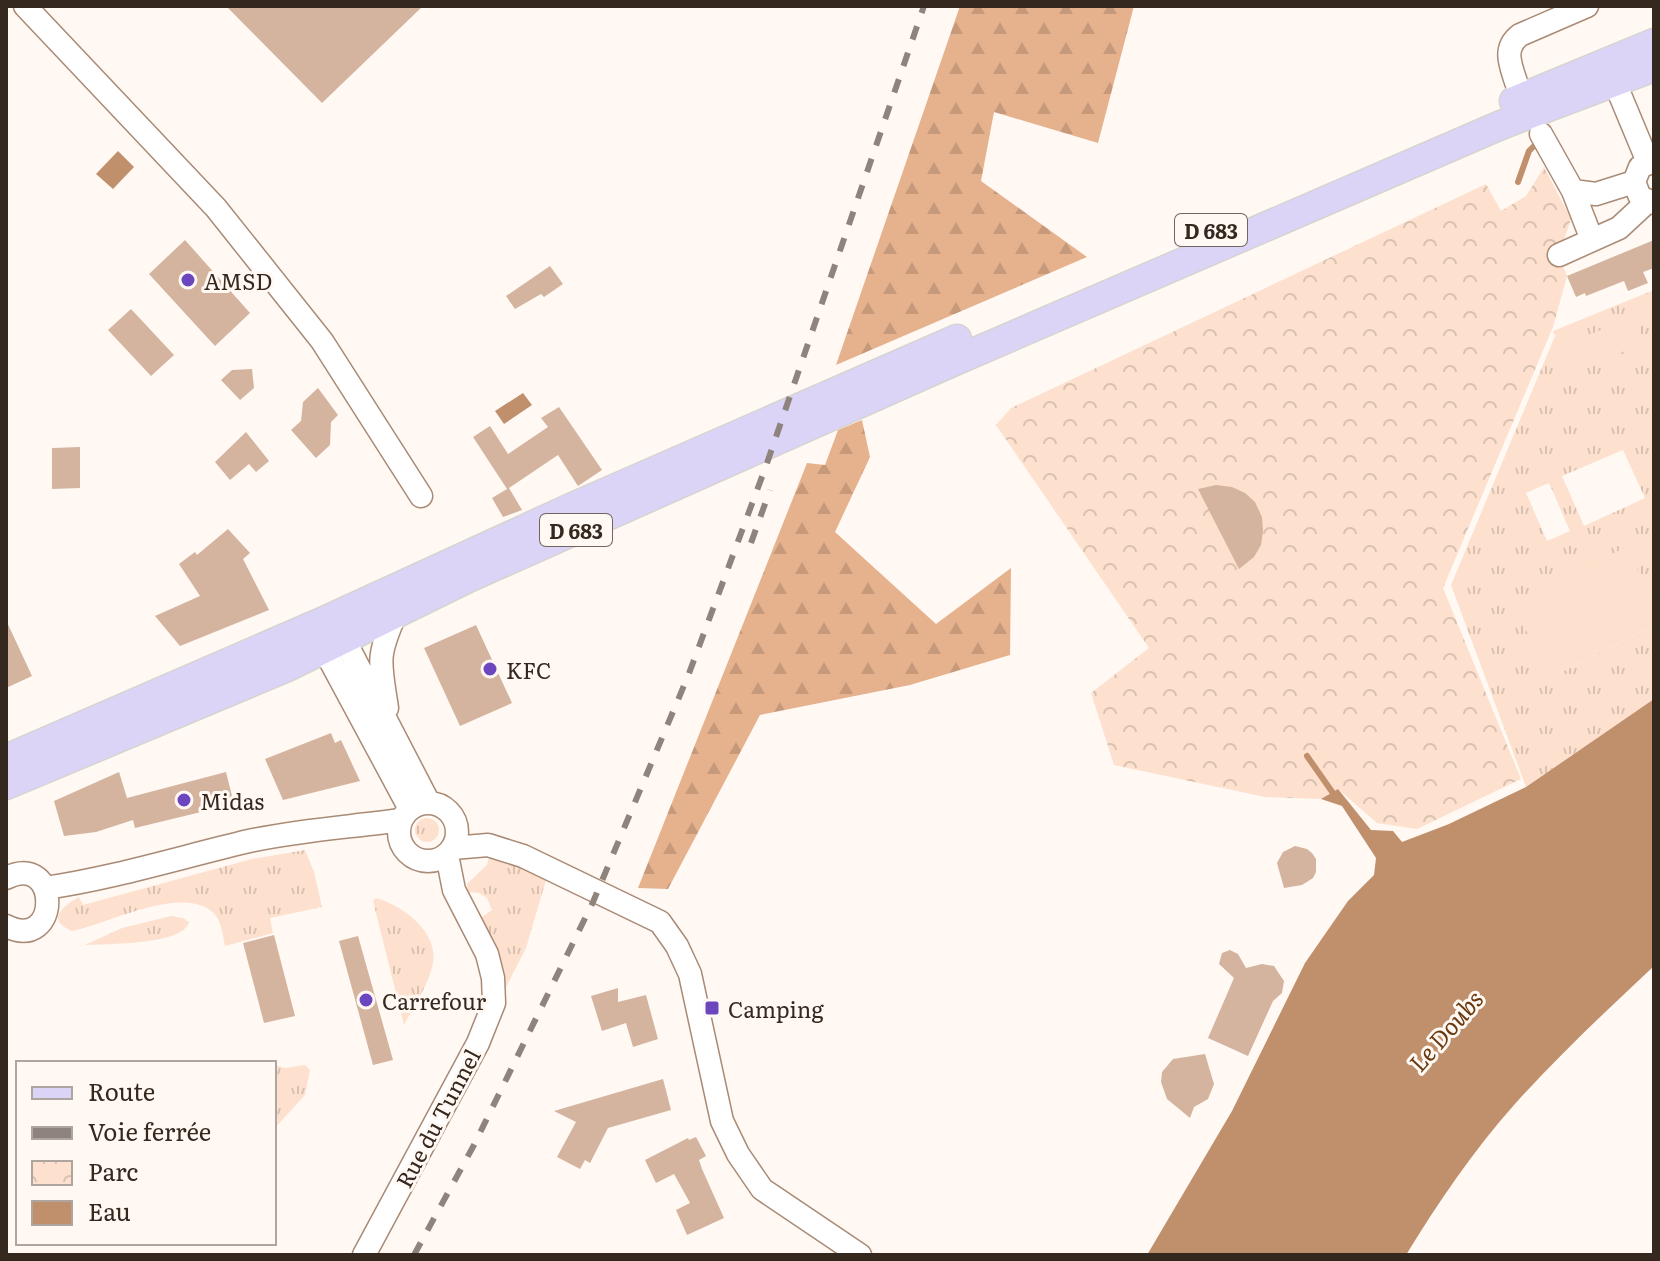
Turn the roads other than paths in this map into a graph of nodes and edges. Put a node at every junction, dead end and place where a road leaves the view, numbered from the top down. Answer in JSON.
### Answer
{"nodes":[{"id":1,"x":25,"y":6,"type":"edge"},
{"id":2,"x":1587,"y":6,"type":"edge"},
{"id":3,"x":1654,"y":43,"type":"edge"},
{"id":4,"x":1654,"y":55,"type":"edge"},
{"id":5,"x":1654,"y":67,"type":"edge"},
{"id":6,"x":1516,"y":82,"type":"dead end"},
{"id":7,"x":1615,"y":83,"type":"junction"},
{"id":8,"x":1541,"y":134,"type":"dead end"},
{"id":9,"x":1651,"y":162,"type":"edge"},
{"id":10,"x":1634,"y":182,"type":"junction"},
{"id":11,"x":1573,"y":191,"type":"junction"},
{"id":12,"x":1651,"y":203,"type":"edge"},
{"id":13,"x":1592,"y":240,"type":"junction"},
{"id":14,"x":1559,"y":255,"type":"dead end"},
{"id":15,"x":421,"y":496,"type":"dead end"},
{"id":16,"x":396,"y":613,"type":"junction"},
{"id":17,"x":330,"y":637,"type":"junction"},
{"id":18,"x":285,"y":668,"type":"junction"},
{"id":19,"x":341,"y":678,"type":"junction"},
{"id":20,"x":389,"y":729,"type":"junction"},
{"id":21,"x":6,"y":759,"type":"edge"},
{"id":22,"x":6,"y":785,"type":"edge"},
{"id":23,"x":413,"y":810,"type":"junction"},
{"id":24,"x":349,"y":827,"type":"junction"},
{"id":25,"x":400,"y":843,"type":"junction"},
{"id":26,"x":452,"y":843,"type":"junction"},
{"id":27,"x":418,"y":860,"type":"junction"},
{"id":28,"x":6,"y":878,"type":"edge"},
{"id":29,"x":45,"y":888,"type":"junction"},
{"id":30,"x":454,"y":890,"type":"junction"},
{"id":31,"x":6,"y":926,"type":"edge"},
{"id":32,"x":364,"y":1255,"type":"edge"},
{"id":33,"x":860,"y":1255,"type":"edge"}],
"edges":[{"from":1,"to":15,"type":"street"},
{"from":2,"to":6,"type":"street"},
{"from":3,"to":17,"type":"main road","number":"D 683"},
{"from":4,"to":7,"type":"main road"},
{"from":5,"to":7,"type":"main road","number":"D 683"},
{"from":7,"to":9,"type":"street"},
{"from":7,"to":16,"type":"main road","number":"D 683"},
{"from":8,"to":11,"type":"street"},
{"from":9,"to":10,"type":"street"},
{"from":10,"to":11,"type":"street"},
{"from":10,"to":12,"type":"street"},
{"from":11,"to":13,"type":"street"},
{"from":12,"to":13,"type":"street"},
{"from":13,"to":14,"type":"street"},
{"from":16,"to":17,"type":"main road","number":"D 683"},
{"from":16,"to":20,"type":"street"},
{"from":17,"to":18,"type":"main road","number":"D 683"},
{"from":17,"to":19,"type":"street"},
{"from":17,"to":20,"type":"street"},
{"from":17,"to":21,"type":"main road","number":"D 683"},
{"from":18,"to":19,"type":"street"},
{"from":18,"to":22,"type":"main road","number":"D 683"},
{"from":19,"to":23,"type":"street"},
{"from":20,"to":23,"type":"street"},
{"from":23,"to":24,"type":"street"},
{"from":23,"to":25,"type":"street"},
{"from":23,"to":26,"type":"street"},
{"from":24,"to":25,"type":"street"},
{"from":24,"to":29,"type":"street"},
{"from":25,"to":27,"type":"street"},
{"from":26,"to":27,"type":"street"},
{"from":26,"to":30,"type":"street","name":"Rue du Tunnel"},
{"from":26,"to":33,"type":"street"},
{"from":27,"to":30,"type":"street","name":"Rue du Tunnel"},
{"from":28,"to":29,"type":"street"},
{"from":29,"to":31,"type":"street"},
{"from":30,"to":32,"type":"street","name":"Rue du Tunnel"}]}
